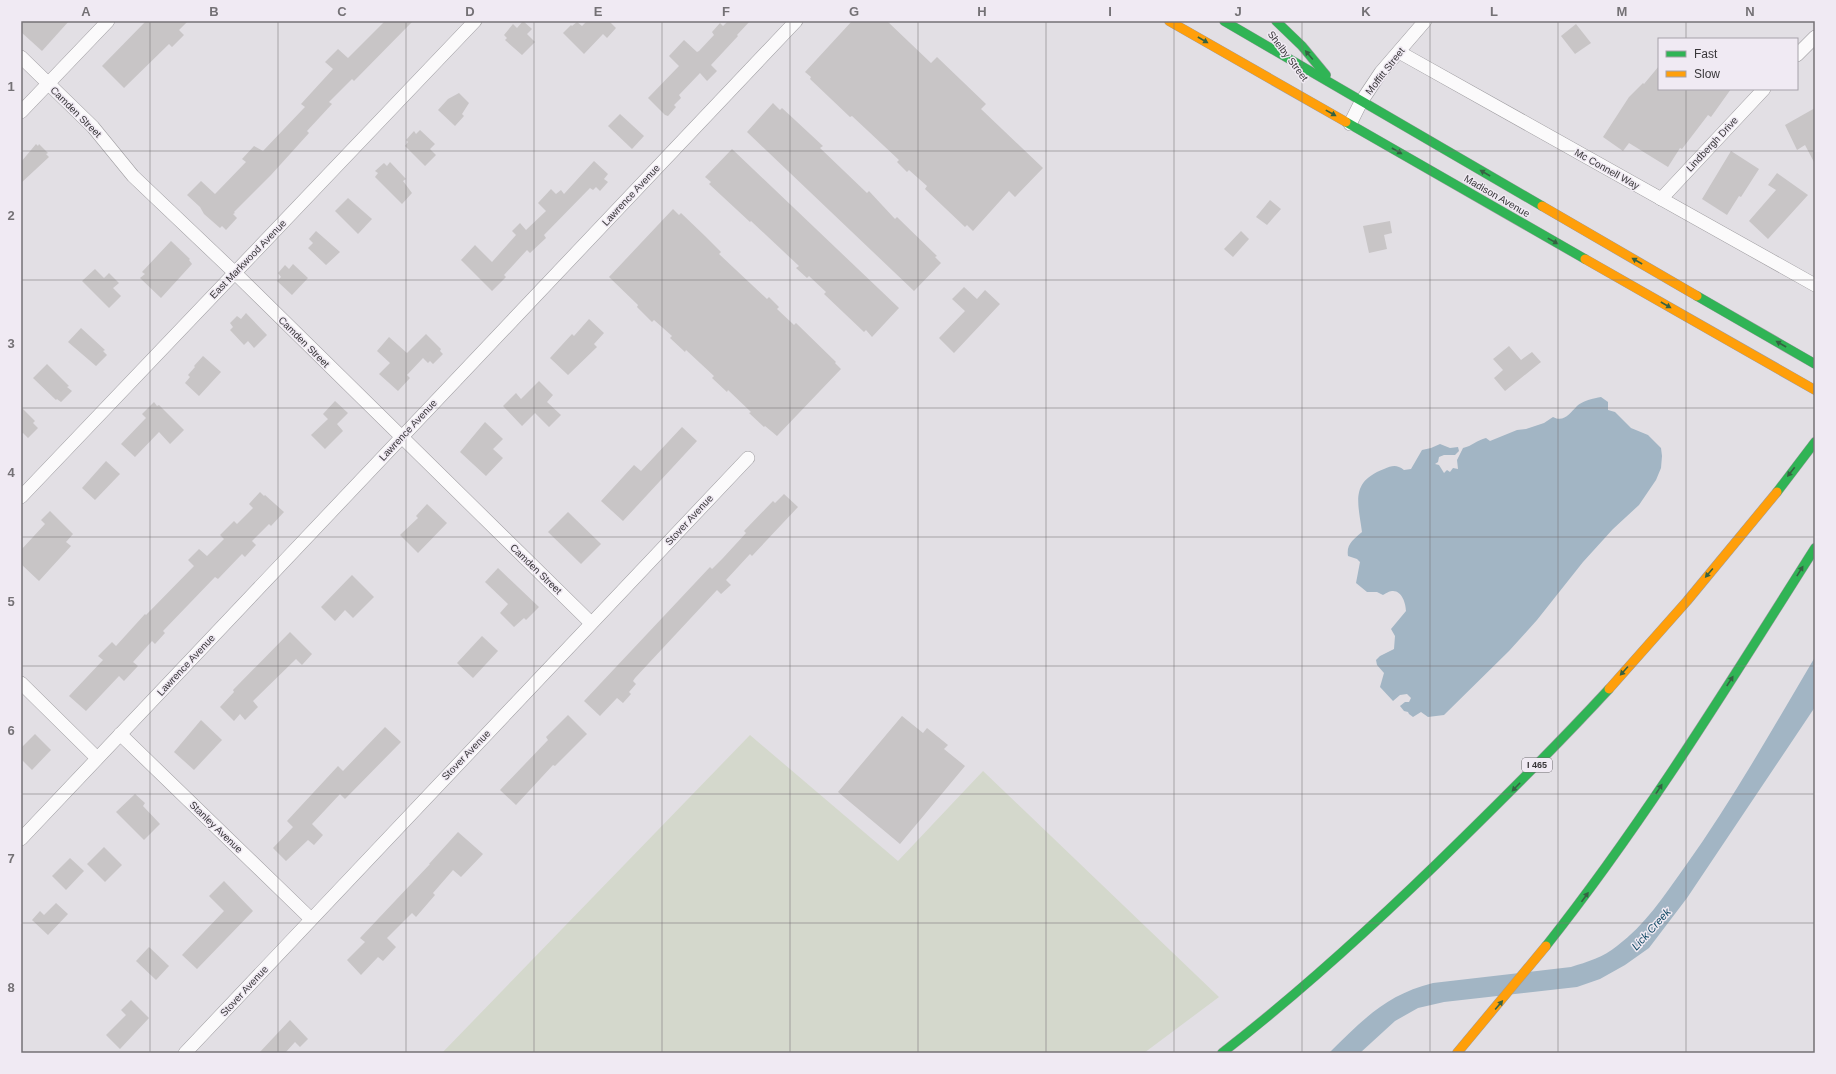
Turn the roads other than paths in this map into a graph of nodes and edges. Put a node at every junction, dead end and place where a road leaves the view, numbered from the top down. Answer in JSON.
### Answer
{"nodes":[{"id":1,"x":108,"y":21,"type":"edge"},
{"id":2,"x":475,"y":21,"type":"edge"},
{"id":3,"x":796,"y":21,"type":"edge"},
{"id":4,"x":1169,"y":21,"type":"edge"},
{"id":5,"x":1224,"y":21,"type":"edge"},
{"id":6,"x":1276,"y":21,"type":"edge"},
{"id":7,"x":1425,"y":21,"type":"edge"},
{"id":8,"x":1253,"y":27,"type":"dead end"},
{"id":9,"x":1815,"y":37,"type":"edge"},
{"id":10,"x":1267,"y":46,"type":"junction"},
{"id":11,"x":1399,"y":52,"type":"junction"},
{"id":12,"x":1798,"y":54,"type":"edge"},
{"id":13,"x":21,"y":57,"type":"edge"},
{"id":14,"x":1281,"y":66,"type":"dead end"},
{"id":15,"x":1290,"y":78,"type":"dead end"},
{"id":16,"x":48,"y":84,"type":"junction"},
{"id":17,"x":1334,"y":85,"type":"junction"},
{"id":18,"x":1763,"y":90,"type":"edge"},
{"id":19,"x":1361,"y":102,"type":"junction"},
{"id":20,"x":1312,"y":103,"type":"junction"},
{"id":21,"x":21,"y":112,"type":"edge"},
{"id":22,"x":1350,"y":124,"type":"junction"},
{"id":23,"x":1661,"y":199,"type":"junction"},
{"id":24,"x":235,"y":273,"type":"junction"},
{"id":25,"x":1815,"y":285,"type":"edge"},
{"id":26,"x":1815,"y":364,"type":"edge"},
{"id":27,"x":1815,"y":390,"type":"edge"},
{"id":28,"x":401,"y":438,"type":"junction"},
{"id":29,"x":1815,"y":442,"type":"edge"},
{"id":30,"x":748,"y":458,"type":"dead end"},
{"id":31,"x":21,"y":497,"type":"edge"},
{"id":32,"x":1815,"y":548,"type":"edge"},
{"id":33,"x":591,"y":623,"type":"junction"},
{"id":34,"x":21,"y":683,"type":"edge"},
{"id":35,"x":120,"y":734,"type":"junction"},
{"id":36,"x":97,"y":758,"type":"junction"},
{"id":37,"x":21,"y":839,"type":"edge"},
{"id":38,"x":311,"y":919,"type":"junction"},
{"id":39,"x":185,"y":1053,"type":"edge"},
{"id":40,"x":1222,"y":1053,"type":"edge"},
{"id":41,"x":1457,"y":1053,"type":"edge"}],
"edges":[{"from":1,"to":16,"type":"street"},
{"from":2,"to":24,"type":"street","name":"East Markwood Avenue"},
{"from":3,"to":28,"type":"street","name":"Lawrence Avenue"},
{"from":4,"to":20,"type":"main road","name":"Madison Avenue","one_way":true},
{"from":5,"to":10,"type":"main road","name":"Madison Avenue"},
{"from":17,"to":6,"type":"main road","name":"Shelby Street","one_way":true},
{"from":7,"to":11,"type":"street","name":"Moffitt Street"},
{"from":8,"to":10,"type":"main road","name":"Shelby Street"},
{"from":9,"to":12,"type":"street"},
{"from":10,"to":14,"type":"main road","name":"Shelby Street"},
{"from":10,"to":17,"type":"main road","name":"Madison Avenue"},
{"from":11,"to":19,"type":"street","name":"Moffitt Street"},
{"from":11,"to":23,"type":"street","name":"Mc Connell Way"},
{"from":13,"to":16,"type":"street","name":"Camden Street"},
{"from":15,"to":20,"type":"main road","name":"Shelby Street"},
{"from":16,"to":21,"type":"street"},
{"from":16,"to":24,"type":"street","name":"Camden Street"},
{"from":17,"to":19,"type":"main road","name":"Madison Avenue"},
{"from":18,"to":23,"type":"street","name":"Lindbergh Drive"},
{"from":19,"to":22,"type":"street","name":"Moffitt Street"},
{"from":26,"to":19,"type":"main road","name":"Madison Avenue","one_way":true},
{"from":20,"to":22,"type":"main road","name":"Madison Avenue","one_way":true},
{"from":22,"to":27,"type":"main road","name":"Madison Avenue","one_way":true},
{"from":23,"to":25,"type":"street","name":"Mc Connell Way"},
{"from":24,"to":28,"type":"street","name":"Camden Street"},
{"from":24,"to":31,"type":"street","name":"East Markwood Avenue"},
{"from":28,"to":33,"type":"street","name":"Camden Street"},
{"from":28,"to":35,"type":"street","name":"Lawrence Avenue"},
{"from":29,"to":40,"type":"main road","number":"I 465","one_way":true},
{"from":30,"to":33,"type":"street","name":"Stover Avenue"},
{"from":41,"to":32,"type":"main road","one_way":true},
{"from":33,"to":38,"type":"street","name":"Stover Avenue"},
{"from":34,"to":36,"type":"street"},
{"from":35,"to":36,"type":"street","name":"Lawrence Avenue"},
{"from":35,"to":38,"type":"street","name":"Stanley Avenue"},
{"from":36,"to":37,"type":"street","name":"Lawrence Avenue"},
{"from":38,"to":39,"type":"street","name":"Stover Avenue"}]}
